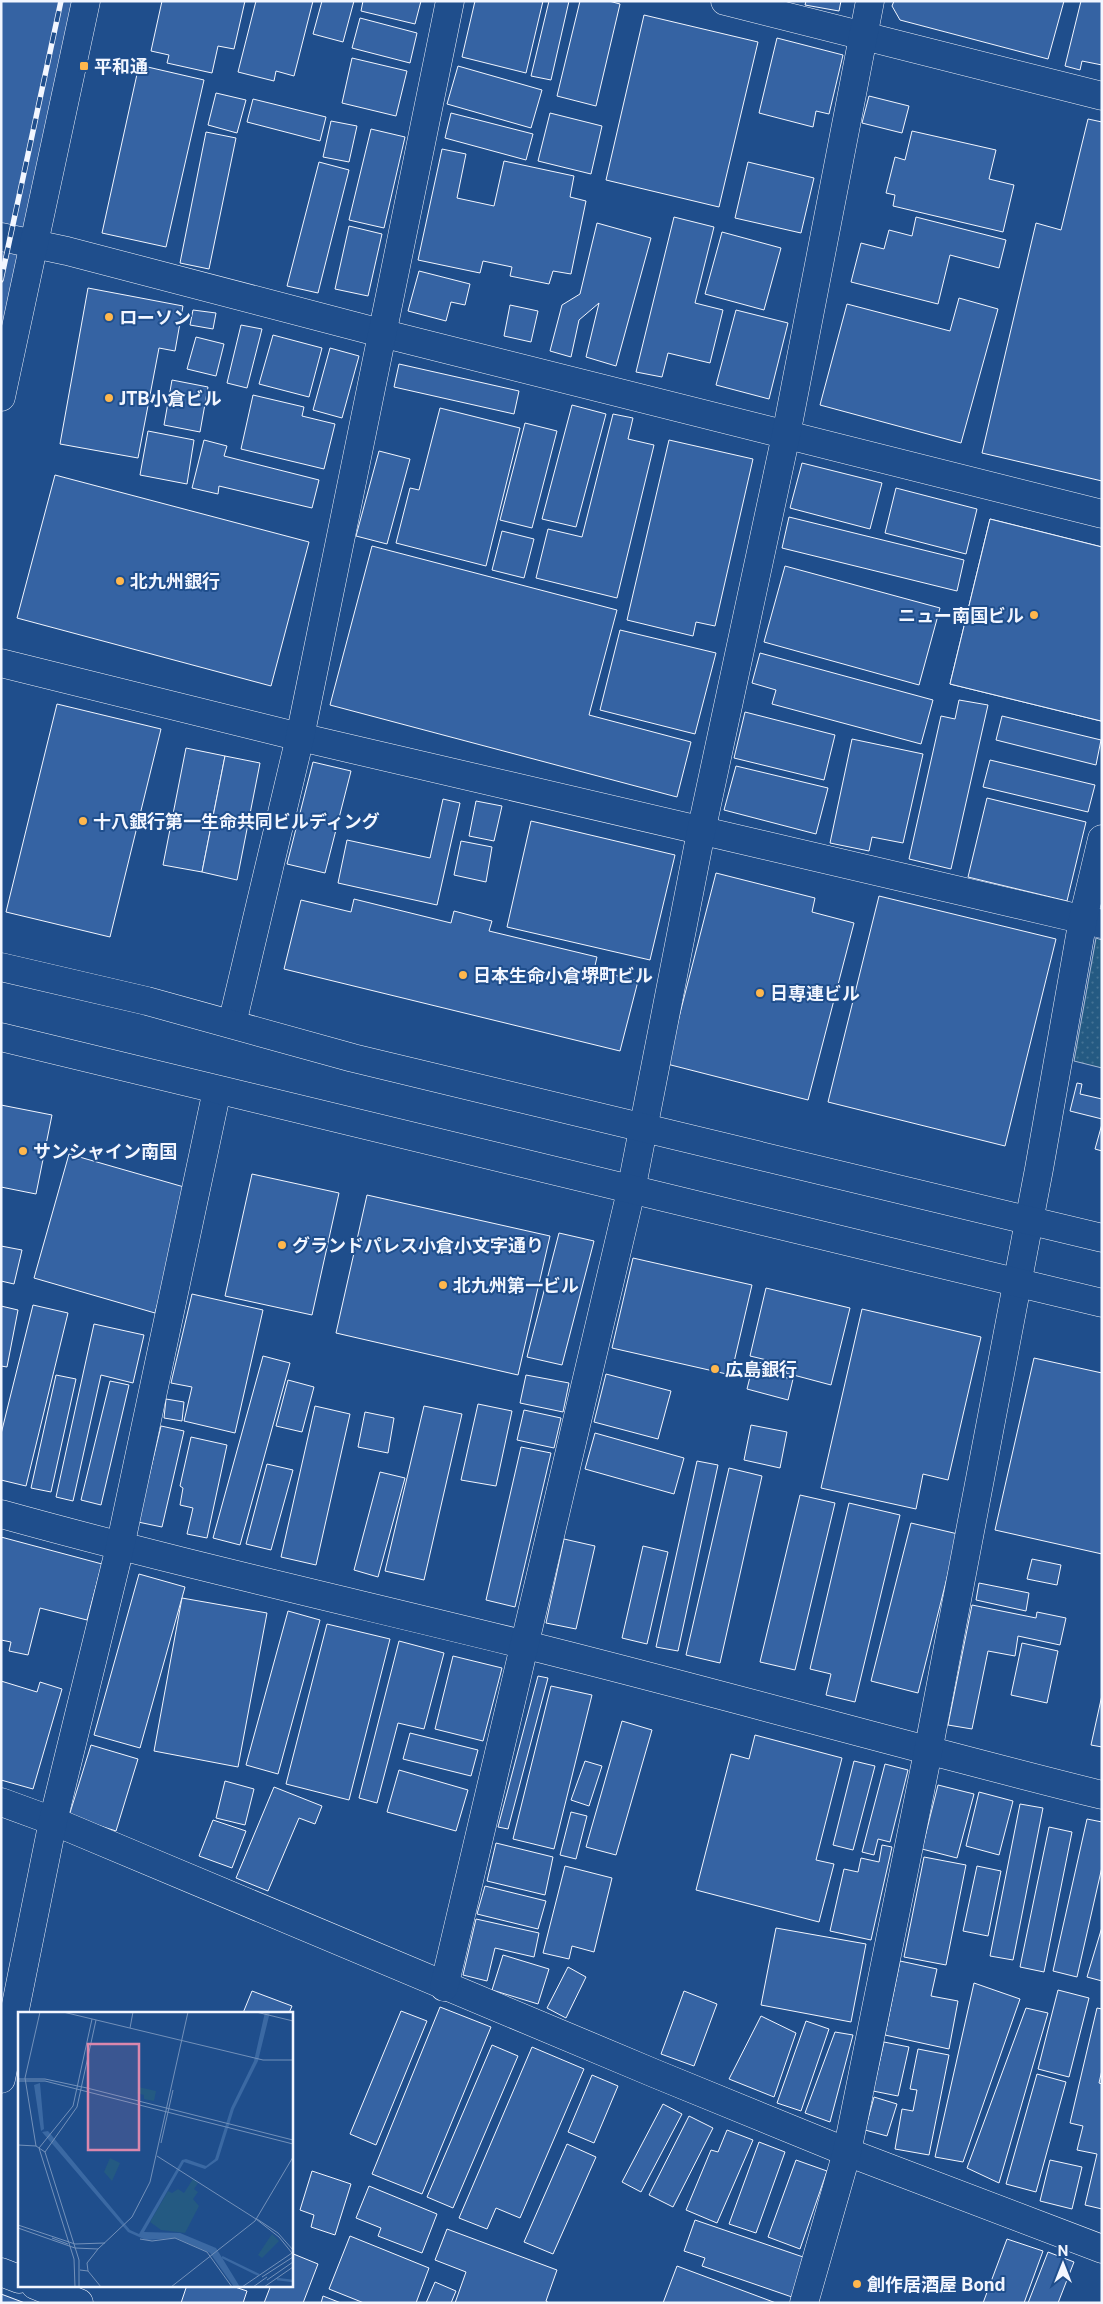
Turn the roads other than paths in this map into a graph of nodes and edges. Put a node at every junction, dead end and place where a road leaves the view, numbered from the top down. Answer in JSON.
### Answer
{"nodes":[{"id":1,"x":86,"y":1,"type":"edge"},
{"id":2,"x":450,"y":1,"type":"edge"},
{"id":3,"x":725,"y":1,"type":"edge"},
{"id":4,"x":870,"y":1,"type":"edge"},
{"id":5,"x":863,"y":36,"type":"junction"},
{"id":6,"x":1102,"y":96,"type":"edge"},
{"id":7,"x":1,"y":237,"type":"edge"},
{"id":8,"x":35,"y":244,"type":"junction"},
{"id":9,"x":381,"y":333,"type":"junction"},
{"id":10,"x":1,"y":397,"type":"edge"},
{"id":11,"x":786,"y":435,"type":"junction"},
{"id":12,"x":1102,"y":514,"type":"edge"},
{"id":13,"x":1,"y":662,"type":"edge"},
{"id":14,"x":300,"y":737,"type":"junction"},
{"id":15,"x":701,"y":832,"type":"junction"},
{"id":16,"x":1102,"y":839,"type":"edge"},
{"id":17,"x":1093,"y":922,"type":"edge"},
{"id":18,"x":1,"y":967,"type":"edge"},
{"id":19,"x":232,"y":1024,"type":"junction"},
{"id":20,"x":1,"y":1037,"type":"edge"},
{"id":21,"x":217,"y":1090,"type":"junction"},
{"id":22,"x":644,"y":1127,"type":"junction"},
{"id":23,"x":631,"y":1191,"type":"junction"},
{"id":24,"x":1028,"y":1219,"type":"junction"},
{"id":25,"x":1102,"y":1238,"type":"edge"},
{"id":26,"x":1017,"y":1282,"type":"junction"},
{"id":27,"x":1102,"y":1303,"type":"edge"},
{"id":28,"x":1,"y":1514,"type":"edge"},
{"id":29,"x":120,"y":1547,"type":"junction"},
{"id":30,"x":525,"y":1645,"type":"junction"},
{"id":31,"x":928,"y":1752,"type":"junction"},
{"id":32,"x":1102,"y":1795,"type":"edge"},
{"id":33,"x":1,"y":1802,"type":"edge"},
{"id":34,"x":53,"y":1821,"type":"junction"},
{"id":35,"x":444,"y":1986,"type":"junction"},
{"id":36,"x":1,"y":2079,"type":"edge"},
{"id":37,"x":847,"y":2152,"type":"junction"},
{"id":38,"x":1102,"y":2250,"type":"edge"},
{"id":39,"x":1,"y":2272,"type":"edge"},
{"id":40,"x":18,"y":2279,"type":"edge"},
{"id":41,"x":37,"y":2286,"type":"edge"},
{"id":42,"x":79,"y":2303,"type":"edge"},
{"id":43,"x":804,"y":2303,"type":"edge"}],
"edges":[{"from":1,"to":8,"type":"street"},
{"from":2,"to":9,"type":"street"},
{"from":3,"to":5,"type":"street"},
{"from":4,"to":5,"type":"street"},
{"from":5,"to":6,"type":"street"},
{"from":5,"to":11,"type":"street"},
{"from":7,"to":8,"type":"street"},
{"from":8,"to":9,"type":"street"},
{"from":8,"to":10,"type":"street"},
{"from":9,"to":11,"type":"street"},
{"from":9,"to":14,"type":"street"},
{"from":11,"to":12,"type":"street"},
{"from":11,"to":15,"type":"street"},
{"from":13,"to":14,"type":"street"},
{"from":14,"to":15,"type":"street"},
{"from":14,"to":19,"type":"street"},
{"from":15,"to":17,"type":"street"},
{"from":15,"to":22,"type":"street"},
{"from":16,"to":17,"type":"street"},
{"from":17,"to":24,"type":"street"},
{"from":18,"to":19,"type":"street"},
{"from":19,"to":22,"type":"street"},
{"from":20,"to":21,"type":"street"},
{"from":21,"to":23,"type":"street"},
{"from":21,"to":29,"type":"street"},
{"from":22,"to":23,"type":"street"},
{"from":22,"to":24,"type":"street"},
{"from":23,"to":26,"type":"street"},
{"from":23,"to":30,"type":"street"},
{"from":24,"to":25,"type":"street"},
{"from":24,"to":26,"type":"street"},
{"from":26,"to":27,"type":"street"},
{"from":26,"to":31,"type":"street"},
{"from":28,"to":29,"type":"street"},
{"from":29,"to":30,"type":"street"},
{"from":29,"to":34,"type":"street"},
{"from":30,"to":31,"type":"street"},
{"from":30,"to":35,"type":"street"},
{"from":31,"to":32,"type":"street"},
{"from":31,"to":37,"type":"street"},
{"from":33,"to":34,"type":"street"},
{"from":34,"to":35,"type":"street"},
{"from":34,"to":36,"type":"street"},
{"from":35,"to":37,"type":"street"},
{"from":37,"to":38,"type":"street"},
{"from":37,"to":43,"type":"street"},
{"from":39,"to":40,"type":"street"},
{"from":41,"to":42,"type":"street"}]}
